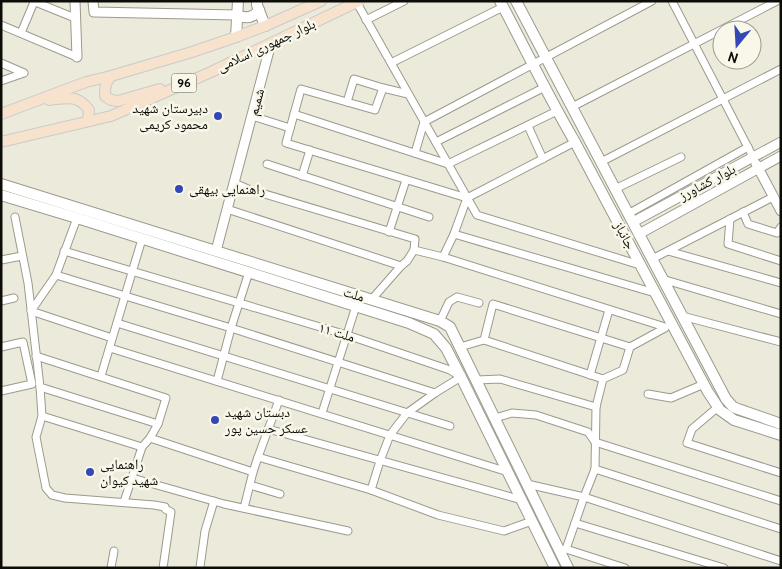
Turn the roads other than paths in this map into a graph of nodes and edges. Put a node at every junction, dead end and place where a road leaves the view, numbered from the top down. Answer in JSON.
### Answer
{"nodes":[{"id":1,"x":33,"y":1,"type":"edge"},
{"id":2,"x":75,"y":1,"type":"edge"},
{"id":3,"x":93,"y":1,"type":"edge"},
{"id":4,"x":238,"y":1,"type":"edge"},
{"id":5,"x":321,"y":1,"type":"edge"},
{"id":6,"x":652,"y":1,"type":"edge"},
{"id":7,"x":672,"y":1,"type":"edge"},
{"id":8,"x":777,"y":1,"type":"edge"},
{"id":9,"x":358,"y":2,"type":"edge"},
{"id":10,"x":402,"y":2,"type":"edge"},
{"id":11,"x":518,"y":2,"type":"edge"},
{"id":12,"x":501,"y":4,"type":"edge"},
{"id":13,"x":258,"y":6,"type":"edge"},
{"id":14,"x":237,"y":15,"type":"junction"},
{"id":15,"x":76,"y":18,"type":"junction"},
{"id":16,"x":366,"y":20,"type":"junction"},
{"id":17,"x":1,"y":25,"type":"edge"},
{"id":18,"x":265,"y":26,"type":"junction"},
{"id":19,"x":21,"y":33,"type":"junction"},
{"id":20,"x":236,"y":37,"type":"junction"},
{"id":21,"x":271,"y":43,"type":"junction"},
{"id":22,"x":694,"y":44,"type":"junction"},
{"id":23,"x":77,"y":56,"type":"joint"},
{"id":24,"x":546,"y":57,"type":"junction"},
{"id":25,"x":1,"y":63,"type":"edge"},
{"id":26,"x":391,"y":63,"type":"junction"},
{"id":27,"x":534,"y":64,"type":"junction"},
{"id":28,"x":781,"y":69,"type":"edge"},
{"id":29,"x":110,"y":76,"type":"junction"},
{"id":30,"x":196,"y":78,"type":"junction"},
{"id":31,"x":1,"y":81,"type":"edge"},
{"id":32,"x":545,"y":86,"type":"junction"},
{"id":33,"x":383,"y":88,"type":"junction"},
{"id":34,"x":408,"y":94,"type":"junction"},
{"id":35,"x":723,"y":99,"type":"junction"},
{"id":36,"x":31,"y":102,"type":"junction"},
{"id":37,"x":347,"y":102,"type":"junction"},
{"id":38,"x":572,"y":107,"type":"junction"},
{"id":39,"x":557,"y":112,"type":"junction"},
{"id":40,"x":1,"y":114,"type":"edge"},
{"id":41,"x":294,"y":114,"type":"junction"},
{"id":42,"x":252,"y":116,"type":"junction"},
{"id":43,"x":88,"y":121,"type":"junction"},
{"id":44,"x":424,"y":122,"type":"junction"},
{"id":45,"x":528,"y":126,"type":"junction"},
{"id":46,"x":290,"y":128,"type":"junction"},
{"id":47,"x":1,"y":142,"type":"edge"},
{"id":48,"x":436,"y":142,"type":"junction"},
{"id":49,"x":575,"y":142,"type":"junction"},
{"id":50,"x":781,"y":142,"type":"edge"},
{"id":51,"x":748,"y":147,"type":"junction"},
{"id":52,"x":310,"y":150,"type":"junction"},
{"id":53,"x":415,"y":153,"type":"junction"},
{"id":54,"x":781,"y":156,"type":"edge"},
{"id":55,"x":681,"y":157,"type":"dead end"},
{"id":56,"x":753,"y":157,"type":"junction"},
{"id":57,"x":543,"y":159,"type":"junction"},
{"id":58,"x":601,"y":162,"type":"junction"},
{"id":59,"x":266,"y":164,"type":"dead end"},
{"id":60,"x":448,"y":164,"type":"junction"},
{"id":61,"x":759,"y":168,"type":"junction"},
{"id":62,"x":302,"y":176,"type":"junction"},
{"id":63,"x":406,"y":180,"type":"junction"},
{"id":64,"x":234,"y":183,"type":"junction"},
{"id":65,"x":1,"y":184,"type":"edge"},
{"id":66,"x":615,"y":189,"type":"junction"},
{"id":67,"x":1,"y":195,"type":"edge"},
{"id":68,"x":774,"y":197,"type":"junction"},
{"id":69,"x":467,"y":198,"type":"junction"},
{"id":70,"x":398,"y":206,"type":"junction"},
{"id":71,"x":227,"y":209,"type":"junction"},
{"id":72,"x":781,"y":211,"type":"edge"},
{"id":73,"x":743,"y":212,"type":"junction"},
{"id":74,"x":14,"y":217,"type":"dead end"},
{"id":75,"x":429,"y":217,"type":"dead end"},
{"id":76,"x":77,"y":218,"type":"junction"},
{"id":77,"x":630,"y":218,"type":"junction"},
{"id":78,"x":730,"y":219,"type":"junction"},
{"id":79,"x":781,"y":227,"type":"edge"},
{"id":80,"x":621,"y":229,"type":"junction"},
{"id":81,"x":389,"y":232,"type":"junction"},
{"id":82,"x":454,"y":234,"type":"junction"},
{"id":83,"x":638,"y":234,"type":"junction"},
{"id":84,"x":142,"y":239,"type":"junction"},
{"id":85,"x":628,"y":241,"type":"junction"},
{"id":86,"x":414,"y":250,"type":"junction"},
{"id":87,"x":668,"y":250,"type":"junction"},
{"id":88,"x":64,"y":251,"type":"junction"},
{"id":89,"x":216,"y":251,"type":"junction"},
{"id":90,"x":22,"y":256,"type":"junction"},
{"id":91,"x":443,"y":257,"type":"junction"},
{"id":92,"x":652,"y":258,"type":"junction"},
{"id":93,"x":1,"y":260,"type":"edge"},
{"id":94,"x":781,"y":261,"type":"edge"},
{"id":95,"x":640,"y":265,"type":"junction"},
{"id":96,"x":401,"y":266,"type":"junction"},
{"id":97,"x":131,"y":271,"type":"junction"},
{"id":98,"x":249,"y":272,"type":"junction"},
{"id":99,"x":56,"y":275,"type":"junction"},
{"id":100,"x":662,"y":279,"type":"junction"},
{"id":101,"x":781,"y":283,"type":"edge"},
{"id":102,"x":655,"y":293,"type":"junction"},
{"id":103,"x":124,"y":296,"type":"junction"},
{"id":104,"x":14,"y":298,"type":"dead end"},
{"id":105,"x":372,"y":299,"type":"junction"},
{"id":106,"x":1,"y":301,"type":"edge"},
{"id":107,"x":240,"y":303,"type":"junction"},
{"id":108,"x":479,"y":303,"type":"dead end"},
{"id":109,"x":356,"y":306,"type":"junction"},
{"id":110,"x":31,"y":310,"type":"junction"},
{"id":111,"x":609,"y":310,"type":"junction"},
{"id":112,"x":781,"y":314,"type":"edge"},
{"id":113,"x":682,"y":316,"type":"junction"},
{"id":114,"x":440,"y":320,"type":"junction"},
{"id":115,"x":117,"y":323,"type":"junction"},
{"id":116,"x":669,"y":326,"type":"junction"},
{"id":117,"x":231,"y":328,"type":"junction"},
{"id":118,"x":347,"y":335,"type":"junction"},
{"id":119,"x":112,"y":338,"type":"junction"},
{"id":120,"x":601,"y":338,"type":"junction"},
{"id":121,"x":484,"y":340,"type":"junction"},
{"id":122,"x":781,"y":342,"type":"edge"},
{"id":123,"x":1,"y":347,"type":"edge"},
{"id":124,"x":460,"y":347,"type":"junction"},
{"id":125,"x":630,"y":347,"type":"junction"},
{"id":126,"x":110,"y":348,"type":"junction"},
{"id":127,"x":224,"y":355,"type":"junction"},
{"id":128,"x":36,"y":356,"type":"junction"},
{"id":129,"x":338,"y":362,"type":"junction"},
{"id":130,"x":590,"y":375,"type":"junction"},
{"id":131,"x":101,"y":376,"type":"junction"},
{"id":132,"x":475,"y":376,"type":"junction"},
{"id":133,"x":461,"y":377,"type":"junction"},
{"id":134,"x":603,"y":379,"type":"junction"},
{"id":135,"x":217,"y":380,"type":"junction"},
{"id":136,"x":40,"y":387,"type":"junction"},
{"id":137,"x":718,"y":387,"type":"junction"},
{"id":138,"x":330,"y":388,"type":"junction"},
{"id":139,"x":706,"y":388,"type":"junction"},
{"id":140,"x":1,"y":391,"type":"edge"},
{"id":141,"x":435,"y":393,"type":"junction"},
{"id":142,"x":648,"y":394,"type":"dead end"},
{"id":143,"x":279,"y":400,"type":"junction"},
{"id":144,"x":718,"y":407,"type":"junction"},
{"id":145,"x":596,"y":408,"type":"junction"},
{"id":146,"x":322,"y":413,"type":"junction"},
{"id":147,"x":407,"y":413,"type":"junction"},
{"id":148,"x":42,"y":416,"type":"junction"},
{"id":149,"x":495,"y":418,"type":"junction"},
{"id":150,"x":158,"y":424,"type":"junction"},
{"id":151,"x":781,"y":424,"type":"edge"},
{"id":152,"x":450,"y":426,"type":"dead end"},
{"id":153,"x":268,"y":429,"type":"junction"},
{"id":154,"x":390,"y":435,"type":"junction"},
{"id":155,"x":781,"y":435,"type":"edge"},
{"id":156,"x":150,"y":438,"type":"junction"},
{"id":157,"x":595,"y":442,"type":"junction"},
{"id":158,"x":142,"y":447,"type":"junction"},
{"id":159,"x":258,"y":457,"type":"junction"},
{"id":160,"x":380,"y":461,"type":"junction"},
{"id":161,"x":595,"y":469,"type":"junction"},
{"id":162,"x":253,"y":472,"type":"junction"},
{"id":163,"x":508,"y":472,"type":"junction"},
{"id":164,"x":781,"y":473,"type":"edge"},
{"id":165,"x":132,"y":478,"type":"junction"},
{"id":166,"x":527,"y":484,"type":"junction"},
{"id":167,"x":250,"y":485,"type":"junction"},
{"id":168,"x":371,"y":490,"type":"junction"},
{"id":169,"x":280,"y":494,"type":"dead end"},
{"id":170,"x":584,"y":497,"type":"junction"},
{"id":171,"x":522,"y":500,"type":"junction"},
{"id":172,"x":214,"y":501,"type":"junction"},
{"id":173,"x":781,"y":501,"type":"edge"},
{"id":174,"x":124,"y":502,"type":"junction"},
{"id":175,"x":244,"y":508,"type":"junction"},
{"id":176,"x":532,"y":521,"type":"junction"},
{"id":177,"x":575,"y":523,"type":"junction"},
{"id":178,"x":781,"y":529,"type":"edge"},
{"id":179,"x":348,"y":531,"type":"dead end"},
{"id":180,"x":563,"y":550,"type":"junction"},
{"id":181,"x":114,"y":551,"type":"dead end"},
{"id":182,"x":549,"y":556,"type":"junction"},
{"id":183,"x":781,"y":561,"type":"edge"},
{"id":184,"x":200,"y":567,"type":"edge"},
{"id":185,"x":111,"y":568,"type":"edge"},
{"id":186,"x":163,"y":568,"type":"edge"},
{"id":187,"x":555,"y":568,"type":"edge"},
{"id":188,"x":568,"y":568,"type":"edge"},
{"id":189,"x":625,"y":568,"type":"edge"},
{"id":190,"x":724,"y":568,"type":"edge"}],
"edges":[{"from":1,"to":15,"type":"street"},
{"from":1,"to":19,"type":"street"},
{"from":2,"to":15,"type":"street"},
{"from":3,"to":14,"type":"street"},
{"from":4,"to":14,"type":"main road"},
{"from":5,"to":18,"type":"main road","name":"بلوار جمهوری اسلامی","number":"96"},
{"from":6,"to":24,"type":"street"},
{"from":7,"to":22,"type":"street"},
{"from":8,"to":22,"type":"street"},
{"from":9,"to":16,"type":"street"},
{"from":9,"to":21,"type":"main road","name":"بلوار جمهوری اسلامی","number":"96"},
{"from":10,"to":16,"type":"street"},
{"from":11,"to":24,"type":"main road","name":"جانباز"},
{"from":12,"to":26,"type":"street"},
{"from":12,"to":27,"type":"main road","name":"جانباز"},
{"from":13,"to":14,"type":"main road"},
{"from":13,"to":18,"type":"main road"},
{"from":14,"to":20,"type":"main road"},
{"from":15,"to":23,"type":"street"},
{"from":16,"to":26,"type":"street"},
{"from":17,"to":19,"type":"street"},
{"from":18,"to":20,"type":"main road","name":"بلوار جمهوری اسلامی","number":"96"},
{"from":19,"to":23,"type":"street"},
{"from":20,"to":29,"type":"main road","name":"بلوار جمهوری اسلامی","number":"96"},
{"from":21,"to":30,"type":"main road","name":"بلوار جمهوری اسلامی","number":"96"},
{"from":21,"to":42,"type":"street","name":"شمیم"},
{"from":22,"to":35,"type":"street"},
{"from":22,"to":38,"type":"street"},
{"from":24,"to":27,"type":"street"},
{"from":24,"to":38,"type":"main road","name":"جانباز"},
{"from":25,"to":31,"type":"street"},
{"from":26,"to":34,"type":"street"},
{"from":27,"to":32,"type":"main road","name":"جانباز"},
{"from":27,"to":44,"type":"street"},
{"from":28,"to":35,"type":"street"},
{"from":29,"to":30,"type":"main road"},
{"from":29,"to":36,"type":"main road","name":"بلوار جمهوری اسلامی","number":"96"},
{"from":30,"to":43,"type":"main road","name":"بلوار جمهوری اسلامی","number":"96"},
{"from":32,"to":39,"type":"main road","name":"جانباز"},
{"from":32,"to":48,"type":"street"},
{"from":33,"to":34,"type":"street"},
{"from":33,"to":37,"type":"street"},
{"from":33,"to":37,"type":"street"},
{"from":34,"to":44,"type":"street"},
{"from":35,"to":51,"type":"street"},
{"from":35,"to":58,"type":"street"},
{"from":36,"to":40,"type":"main road","name":"بلوار جمهوری اسلامی","number":"96"},
{"from":36,"to":43,"type":"main road"},
{"from":37,"to":41,"type":"street"},
{"from":38,"to":58,"type":"main road","name":"جانباز"},
{"from":39,"to":45,"type":"street"},
{"from":39,"to":49,"type":"main road","name":"جانباز"},
{"from":41,"to":46,"type":"street"},
{"from":41,"to":53,"type":"street"},
{"from":42,"to":46,"type":"street"},
{"from":42,"to":64,"type":"street","name":"شمیم"},
{"from":43,"to":47,"type":"main road","name":"بلوار جمهوری اسلامی","number":"96"},
{"from":44,"to":48,"type":"street"},
{"from":44,"to":53,"type":"street"},
{"from":45,"to":57,"type":"street"},
{"from":45,"to":60,"type":"street"},
{"from":46,"to":52,"type":"street"},
{"from":48,"to":60,"type":"street"},
{"from":49,"to":57,"type":"street"},
{"from":49,"to":80,"type":"main road","name":"جانباز"},
{"from":50,"to":56,"type":"street","name":"بلوار کشاورز"},
{"from":51,"to":56,"type":"street"},
{"from":51,"to":77,"type":"street"},
{"from":52,"to":62,"type":"street"},
{"from":52,"to":63,"type":"street"},
{"from":53,"to":60,"type":"street"},
{"from":54,"to":61,"type":"street","name":"بلوار کشاورز"},
{"from":55,"to":66,"type":"street"},
{"from":56,"to":61,"type":"street"},
{"from":56,"to":77,"type":"street","name":"بلوار کشاورز"},
{"from":57,"to":69,"type":"street"},
{"from":58,"to":66,"type":"main road","name":"جانباز"},
{"from":59,"to":62,"type":"street"},
{"from":60,"to":69,"type":"street"},
{"from":61,"to":68,"type":"street"},
{"from":61,"to":83,"type":"street","name":"بلوار کشاورز"},
{"from":62,"to":70,"type":"street"},
{"from":63,"to":69,"type":"street"},
{"from":63,"to":70,"type":"street"},
{"from":64,"to":71,"type":"street","name":"شمیم"},
{"from":64,"to":81,"type":"street"},
{"from":65,"to":89,"type":"main road","name":"ملت"},
{"from":66,"to":77,"type":"main road","name":"جانباز"},
{"from":67,"to":76,"type":"main road","name":"ملت"},
{"from":68,"to":72,"type":"street"},
{"from":68,"to":73,"type":"street"},
{"from":69,"to":82,"type":"street"},
{"from":69,"to":95,"type":"street"},
{"from":70,"to":75,"type":"street"},
{"from":70,"to":81,"type":"street"},
{"from":71,"to":89,"type":"street","name":"شمیم"},
{"from":71,"to":96,"type":"street"},
{"from":73,"to":78,"type":"street"},
{"from":73,"to":79,"type":"street"},
{"from":74,"to":90,"type":"street"},
{"from":76,"to":84,"type":"main road","name":"ملت"},
{"from":76,"to":88,"type":"street"},
{"from":77,"to":80,"type":"main road"},
{"from":77,"to":83,"type":"main road","name":"جانباز"},
{"from":78,"to":87,"type":"street"},
{"from":78,"to":94,"type":"street"},
{"from":80,"to":85,"type":"main road","name":"جانباز"},
{"from":81,"to":86,"type":"street"},
{"from":82,"to":91,"type":"street"},
{"from":82,"to":102,"type":"street"},
{"from":83,"to":85,"type":"main road"},
{"from":83,"to":92,"type":"main road","name":"جانباز"},
{"from":84,"to":97,"type":"street"},
{"from":84,"to":98,"type":"main road","name":"ملت"},
{"from":85,"to":95,"type":"main road","name":"جانباز"},
{"from":86,"to":91,"type":"street"},
{"from":86,"to":96,"type":"street"},
{"from":87,"to":92,"type":"street"},
{"from":87,"to":101,"type":"street"},
{"from":88,"to":97,"type":"street","name":"ملت ۱۱"},
{"from":88,"to":99,"type":"street"},
{"from":89,"to":105,"type":"main road","name":"ملت"},
{"from":90,"to":93,"type":"street"},
{"from":90,"to":110,"type":"street"},
{"from":91,"to":111,"type":"street"},
{"from":92,"to":100,"type":"main road","name":"جانباز"},
{"from":95,"to":102,"type":"main road","name":"جانباز"},
{"from":96,"to":105,"type":"street"},
{"from":97,"to":103,"type":"street"},
{"from":97,"to":107,"type":"street","name":"ملت ۱۱"},
{"from":98,"to":107,"type":"street"},
{"from":98,"to":109,"type":"main road","name":"ملت"},
{"from":99,"to":103,"type":"street"},
{"from":99,"to":110,"type":"street"},
{"from":100,"to":112,"type":"street"},
{"from":100,"to":113,"type":"main road","name":"جانباز"},
{"from":102,"to":116,"type":"main road","name":"جانباز"},
{"from":103,"to":115,"type":"street"},
{"from":103,"to":117,"type":"street"},
{"from":104,"to":106,"type":"street"},
{"from":105,"to":114,"type":"main road","name":"ملت"},
{"from":107,"to":117,"type":"street"},
{"from":107,"to":118,"type":"street","name":"ملت ۱۱"},
{"from":108,"to":114,"type":"street"},
{"from":109,"to":118,"type":"street"},
{"from":109,"to":133,"type":"main road","name":"ملت"},
{"from":110,"to":119,"type":"street"},
{"from":110,"to":128,"type":"street"},
{"from":111,"to":116,"type":"street"},
{"from":111,"to":120,"type":"street"},
{"from":113,"to":122,"type":"street"},
{"from":113,"to":137,"type":"main road","name":"جانباز"},
{"from":114,"to":124,"type":"main road"},
{"from":115,"to":119,"type":"street"},
{"from":115,"to":127,"type":"street"},
{"from":116,"to":125,"type":"street"},
{"from":116,"to":139,"type":"main road","name":"جانباز"},
{"from":117,"to":127,"type":"street"},
{"from":117,"to":129,"type":"street"},
{"from":118,"to":129,"type":"street"},
{"from":118,"to":133,"type":"street","name":"ملت ۱۱"},
{"from":119,"to":126,"type":"street"},
{"from":120,"to":121,"type":"street"},
{"from":120,"to":125,"type":"street"},
{"from":120,"to":130,"type":"street"},
{"from":121,"to":124,"type":"street"},
{"from":121,"to":130,"type":"street"},
{"from":123,"to":140,"type":"street"},
{"from":124,"to":132,"type":"main road"},
{"from":125,"to":134,"type":"street"},
{"from":126,"to":131,"type":"street"},
{"from":126,"to":135,"type":"street"},
{"from":127,"to":135,"type":"street"},
{"from":127,"to":138,"type":"street"},
{"from":128,"to":131,"type":"street"},
{"from":128,"to":136,"type":"street"},
{"from":129,"to":138,"type":"street"},
{"from":129,"to":141,"type":"street"},
{"from":130,"to":134,"type":"street"},
{"from":131,"to":150,"type":"street"},
{"from":132,"to":133,"type":"main road"},
{"from":132,"to":145,"type":"street"},
{"from":132,"to":149,"type":"main road"},
{"from":133,"to":141,"type":"street"},
{"from":133,"to":163,"type":"main road","name":"ملت"},
{"from":134,"to":145,"type":"street"},
{"from":135,"to":143,"type":"street"},
{"from":136,"to":148,"type":"street"},
{"from":136,"to":150,"type":"street"},
{"from":137,"to":139,"type":"main road"},
{"from":137,"to":151,"type":"main road","name":"جانباز"},
{"from":138,"to":146,"type":"street"},
{"from":138,"to":147,"type":"street"},
{"from":139,"to":142,"type":"street"},
{"from":139,"to":144,"type":"main road","name":"جانباز"},
{"from":141,"to":147,"type":"street"},
{"from":143,"to":146,"type":"street"},
{"from":143,"to":153,"type":"street"},
{"from":144,"to":155,"type":"main road","name":"جانباز"},
{"from":144,"to":164,"type":"street"},
{"from":145,"to":157,"type":"street"},
{"from":146,"to":154,"type":"street"},
{"from":147,"to":152,"type":"street"},
{"from":147,"to":154,"type":"street"},
{"from":148,"to":158,"type":"street"},
{"from":148,"to":174,"type":"street"},
{"from":149,"to":157,"type":"street"},
{"from":149,"to":166,"type":"main road"},
{"from":150,"to":156,"type":"street"},
{"from":153,"to":159,"type":"street"},
{"from":153,"to":160,"type":"street"},
{"from":154,"to":160,"type":"street"},
{"from":154,"to":163,"type":"street"},
{"from":156,"to":158,"type":"street"},
{"from":156,"to":162,"type":"street"},
{"from":157,"to":161,"type":"street"},
{"from":157,"to":173,"type":"street"},
{"from":158,"to":165,"type":"street"},
{"from":159,"to":162,"type":"street"},
{"from":159,"to":168,"type":"street"},
{"from":160,"to":168,"type":"street"},
{"from":160,"to":171,"type":"street"},
{"from":161,"to":170,"type":"street"},
{"from":161,"to":178,"type":"street"},
{"from":162,"to":167,"type":"street"},
{"from":163,"to":171,"type":"main road","name":"ملت"},
{"from":165,"to":172,"type":"street"},
{"from":165,"to":174,"type":"street"},
{"from":166,"to":170,"type":"street"},
{"from":166,"to":180,"type":"main road"},
{"from":167,"to":169,"type":"street"},
{"from":167,"to":175,"type":"street"},
{"from":168,"to":176,"type":"street"},
{"from":170,"to":177,"type":"street"},
{"from":170,"to":183,"type":"street"},
{"from":171,"to":176,"type":"main road","name":"ملت"},
{"from":172,"to":175,"type":"street"},
{"from":172,"to":184,"type":"street"},
{"from":174,"to":186,"type":"street"},
{"from":175,"to":179,"type":"street"},
{"from":176,"to":182,"type":"main road","name":"ملت"},
{"from":177,"to":180,"type":"street"},
{"from":177,"to":190,"type":"street"},
{"from":180,"to":182,"type":"main road"},
{"from":180,"to":188,"type":"main road"},
{"from":180,"to":189,"type":"street"},
{"from":181,"to":185,"type":"street"},
{"from":182,"to":187,"type":"main road","name":"ملت"}]}
